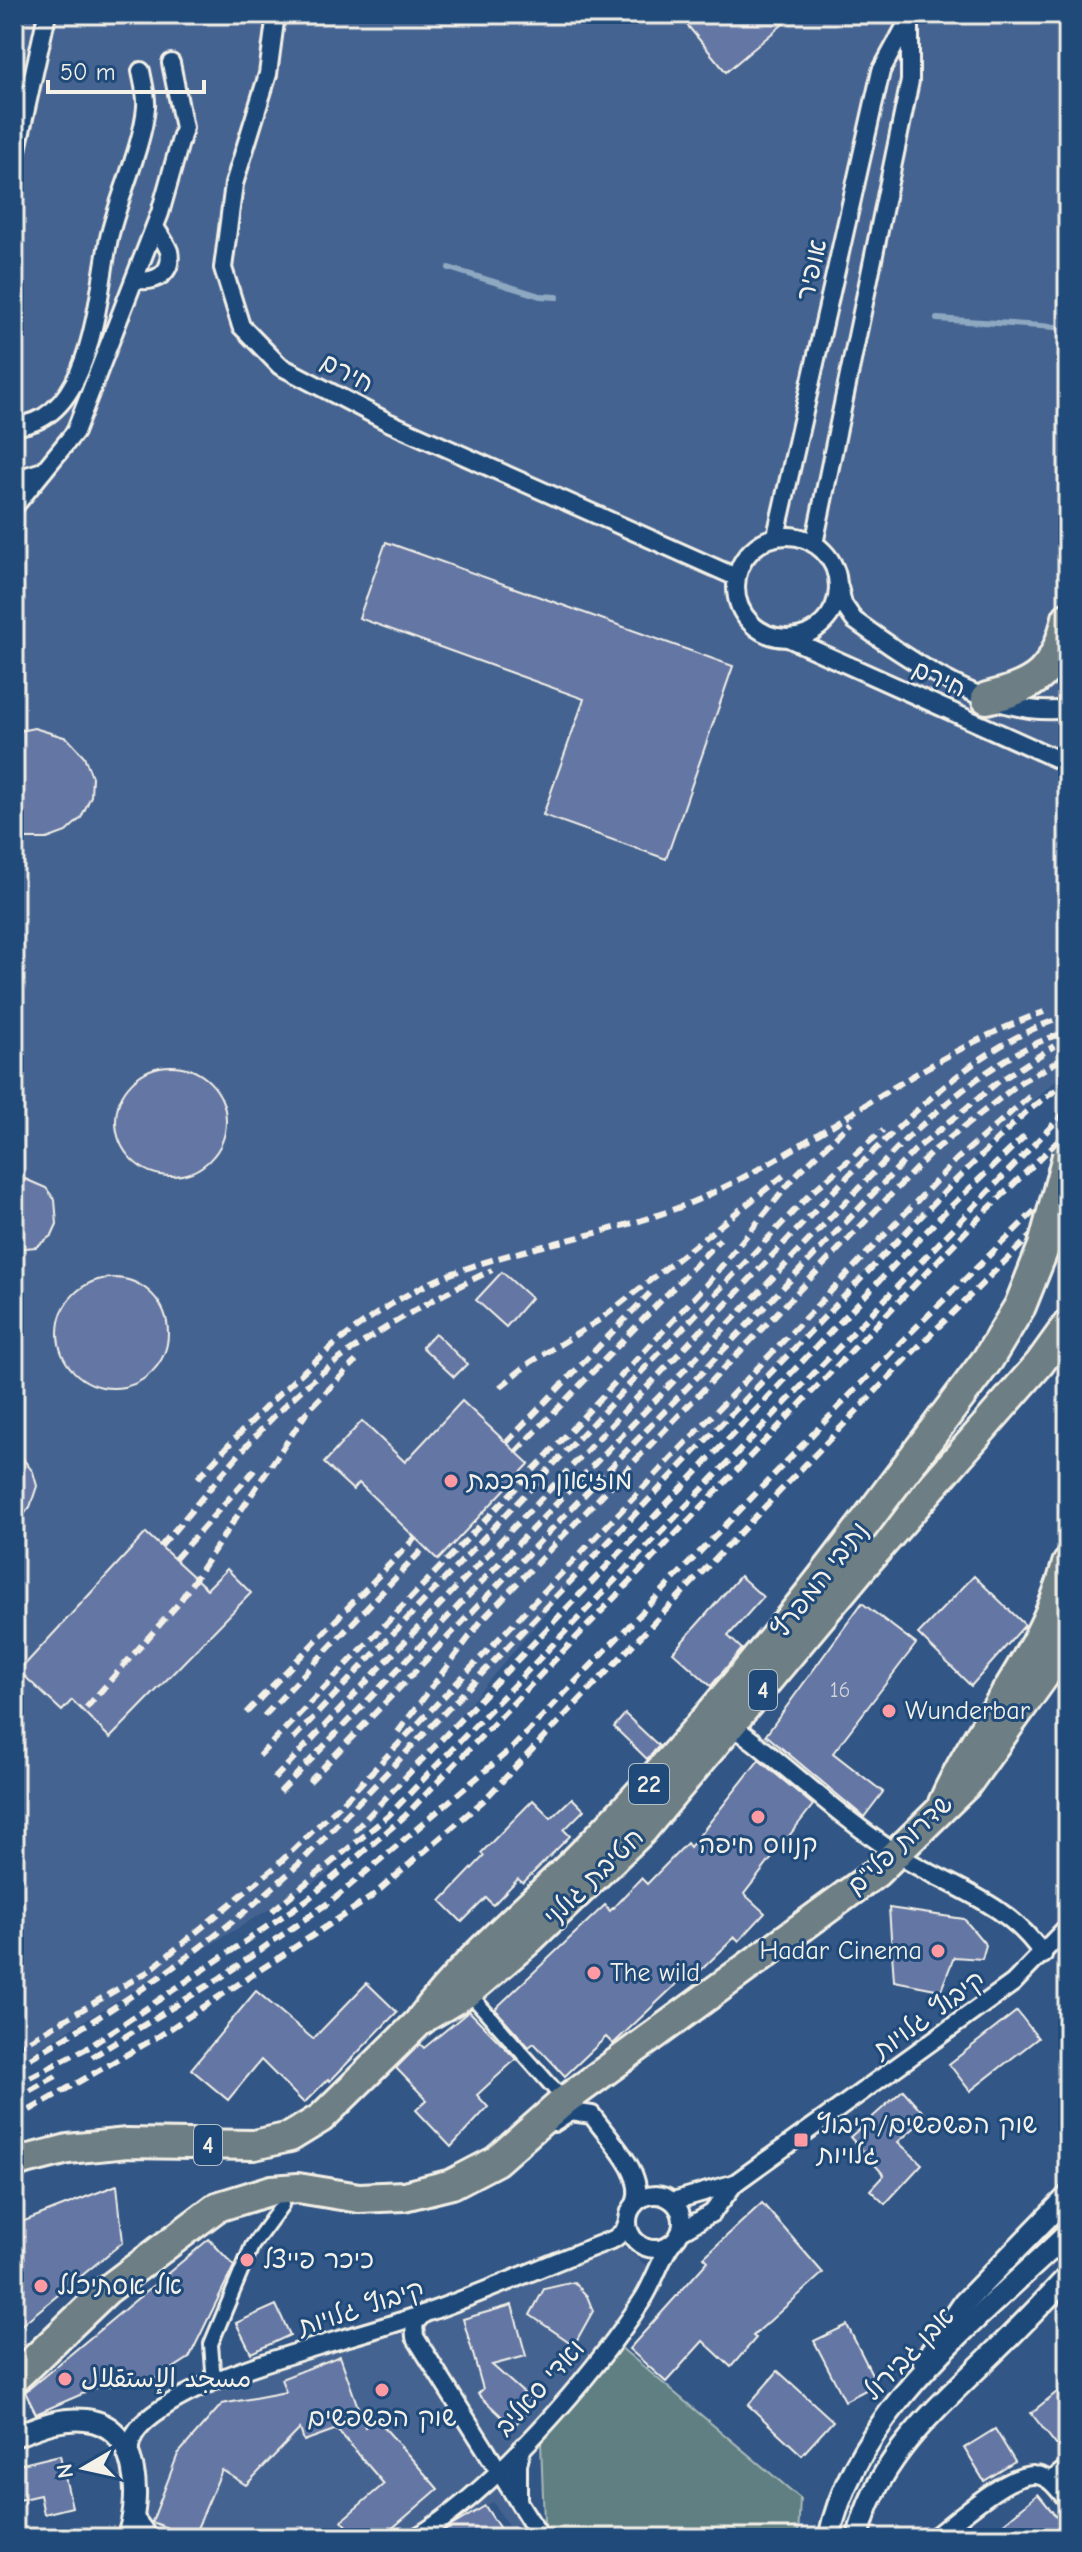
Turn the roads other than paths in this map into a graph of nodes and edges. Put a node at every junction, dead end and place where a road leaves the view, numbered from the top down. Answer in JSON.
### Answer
{"nodes":[{"id":1,"x":47,"y":14,"type":"edge"},
{"id":2,"x":276,"y":14,"type":"edge"},
{"id":3,"x":911,"y":18,"type":"edge"},
{"id":4,"x":171,"y":63,"type":"dead end"},
{"id":5,"x":141,"y":71,"type":"dead end"},
{"id":6,"x":14,"y":163,"type":"edge"},
{"id":7,"x":155,"y":227,"type":"junction"},
{"id":8,"x":135,"y":279,"type":"junction"},
{"id":9,"x":14,"y":426,"type":"edge"},
{"id":10,"x":44,"y":470,"type":"junction"},
{"id":11,"x":14,"y":480,"type":"edge"},
{"id":12,"x":14,"y":507,"type":"edge"},
{"id":13,"x":776,"y":536,"type":"junction"},
{"id":14,"x":814,"y":544,"type":"junction"},
{"id":15,"x":736,"y":577,"type":"junction"},
{"id":16,"x":837,"y":579,"type":"junction"},
{"id":17,"x":1068,"y":618,"type":"edge"},
{"id":18,"x":790,"y":639,"type":"junction"},
{"id":19,"x":987,"y":698,"type":"junction"},
{"id":20,"x":1068,"y":709,"type":"edge"},
{"id":21,"x":1068,"y":764,"type":"edge"},
{"id":22,"x":1068,"y":1156,"type":"edge"},
{"id":23,"x":1068,"y":1324,"type":"edge"},
{"id":24,"x":1068,"y":1564,"type":"edge"},
{"id":25,"x":1068,"y":1633,"type":"edge"},
{"id":26,"x":727,"y":1732,"type":"junction"},
{"id":27,"x":944,"y":1803,"type":"junction"},
{"id":28,"x":896,"y":1854,"type":"junction"},
{"id":29,"x":1067,"y":1928,"type":"edge"},
{"id":30,"x":1043,"y":1955,"type":"junction"},
{"id":31,"x":468,"y":1992,"type":"junction"},
{"id":32,"x":422,"y":2019,"type":"junction"},
{"id":33,"x":568,"y":2106,"type":"junction"},
{"id":34,"x":14,"y":2163,"type":"edge"},
{"id":35,"x":735,"y":2183,"type":"junction"},
{"id":36,"x":1068,"y":2196,"type":"edge"},
{"id":37,"x":673,"y":2201,"type":"junction"},
{"id":38,"x":635,"y":2204,"type":"junction"},
{"id":39,"x":282,"y":2205,"type":"dead end"},
{"id":40,"x":628,"y":2221,"type":"junction"},
{"id":41,"x":1068,"y":2233,"type":"edge"},
{"id":42,"x":676,"y":2238,"type":"junction"},
{"id":43,"x":1068,"y":2276,"type":"edge"},
{"id":44,"x":1068,"y":2296,"type":"edge"},
{"id":45,"x":423,"y":2314,"type":"junction"},
{"id":46,"x":991,"y":2355,"type":"junction"},
{"id":47,"x":14,"y":2379,"type":"edge"},
{"id":48,"x":214,"y":2383,"type":"junction"},
{"id":49,"x":905,"y":2391,"type":"junction"},
{"id":50,"x":14,"y":2436,"type":"edge"},
{"id":51,"x":525,"y":2443,"type":"junction"},
{"id":52,"x":130,"y":2460,"type":"junction"},
{"id":53,"x":1068,"y":2467,"type":"edge"},
{"id":54,"x":499,"y":2470,"type":"junction"},
{"id":55,"x":1051,"y":2481,"type":"junction"},
{"id":56,"x":1068,"y":2501,"type":"edge"},
{"id":57,"x":519,"y":2503,"type":"junction"},
{"id":58,"x":135,"y":2518,"type":"junction"},
{"id":59,"x":127,"y":2538,"type":"edge"},
{"id":60,"x":150,"y":2538,"type":"edge"},
{"id":61,"x":415,"y":2538,"type":"edge"},
{"id":62,"x":541,"y":2538,"type":"edge"},
{"id":63,"x":829,"y":2538,"type":"edge"},
{"id":64,"x":858,"y":2538,"type":"edge"},
{"id":65,"x":933,"y":2538,"type":"edge"}],
"edges":[{"from":1,"to":6,"type":"street"},
{"from":2,"to":15,"type":"street","name":"חירם"},
{"from":3,"to":13,"type":"street","name":"אופיר"},
{"from":3,"to":14,"type":"street","name":"אופיר"},
{"from":4,"to":7,"type":"street"},
{"from":5,"to":9,"type":"street"},
{"from":7,"to":8,"type":"street"},
{"from":7,"to":8,"type":"street"},
{"from":8,"to":10,"type":"street"},
{"from":10,"to":11,"type":"street"},
{"from":10,"to":12,"type":"street"},
{"from":13,"to":14,"type":"street"},
{"from":13,"to":15,"type":"street"},
{"from":14,"to":16,"type":"street"},
{"from":15,"to":18,"type":"street"},
{"from":16,"to":18,"type":"street"},
{"from":16,"to":19,"type":"street","name":"חירם"},
{"from":17,"to":19,"type":"highway"},
{"from":18,"to":21,"type":"street","name":"חירם"},
{"from":19,"to":20,"type":"street","name":"חירם"},
{"from":22,"to":32,"type":"highway","name":"נתיבי המפרץ","number":"22","bridge":true},
{"from":23,"to":26,"type":"highway","name":"חטיבת גולני","number":"4"},
{"from":24,"to":27,"type":"highway"},
{"from":25,"to":27,"type":"highway","name":"שדרות פלי\"ם","number":"4"},
{"from":26,"to":28,"type":"street"},
{"from":26,"to":31,"type":"highway","name":"חטיבת גולני","number":"4"},
{"from":27,"to":28,"type":"highway","name":"שדרות פלי\"ם","number":"4"},
{"from":28,"to":30,"type":"street"},
{"from":28,"to":33,"type":"highway","name":"שדרות פלי\"ם","number":"4"},
{"from":29,"to":30,"type":"street","name":"קיבוץ גלויות"},
{"from":30,"to":35,"type":"street","name":"קיבוץ גלויות"},
{"from":31,"to":32,"type":"highway","name":"חטיבת גולני","number":"4"},
{"from":31,"to":33,"type":"street"},
{"from":32,"to":34,"type":"highway","name":"חטיבת גולני","number":"4"},
{"from":33,"to":38,"type":"street"},
{"from":33,"to":47,"type":"highway","name":"שדרות פלי\"ם","number":"4"},
{"from":35,"to":37,"type":"street","name":"קיבוץ גלויות"},
{"from":35,"to":42,"type":"street","name":"קיבוץ גלויות"},
{"from":36,"to":49,"type":"street"},
{"from":37,"to":38,"type":"street"},
{"from":37,"to":42,"type":"street"},
{"from":38,"to":40,"type":"street"},
{"from":39,"to":48,"type":"street"},
{"from":40,"to":42,"type":"street"},
{"from":40,"to":45,"type":"street","name":"קיבוץ גלויות"},
{"from":41,"to":49,"type":"street","name":"אבן גבירול"},
{"from":42,"to":51,"type":"street","name":"ואדי סאליב"},
{"from":43,"to":46,"type":"street"},
{"from":44,"to":46,"type":"street"},
{"from":45,"to":48,"type":"street","name":"קיבוץ גלויות"},
{"from":45,"to":54,"type":"street"},
{"from":46,"to":64,"type":"street"},
{"from":48,"to":52,"type":"street","name":"קיבוץ גלויות"},
{"from":49,"to":63,"type":"street","name":"אבן גבירול"},
{"from":50,"to":52,"type":"street"},
{"from":51,"to":54,"type":"street","name":"ואדי סאליב"},
{"from":51,"to":57,"type":"street"},
{"from":52,"to":58,"type":"street"},
{"from":53,"to":55,"type":"street"},
{"from":54,"to":57,"type":"street"},
{"from":54,"to":61,"type":"street","name":"ואדי סאליב"},
{"from":55,"to":56,"type":"street"},
{"from":55,"to":65,"type":"street"},
{"from":57,"to":62,"type":"street"},
{"from":58,"to":59,"type":"street"},
{"from":58,"to":60,"type":"street"}]}
